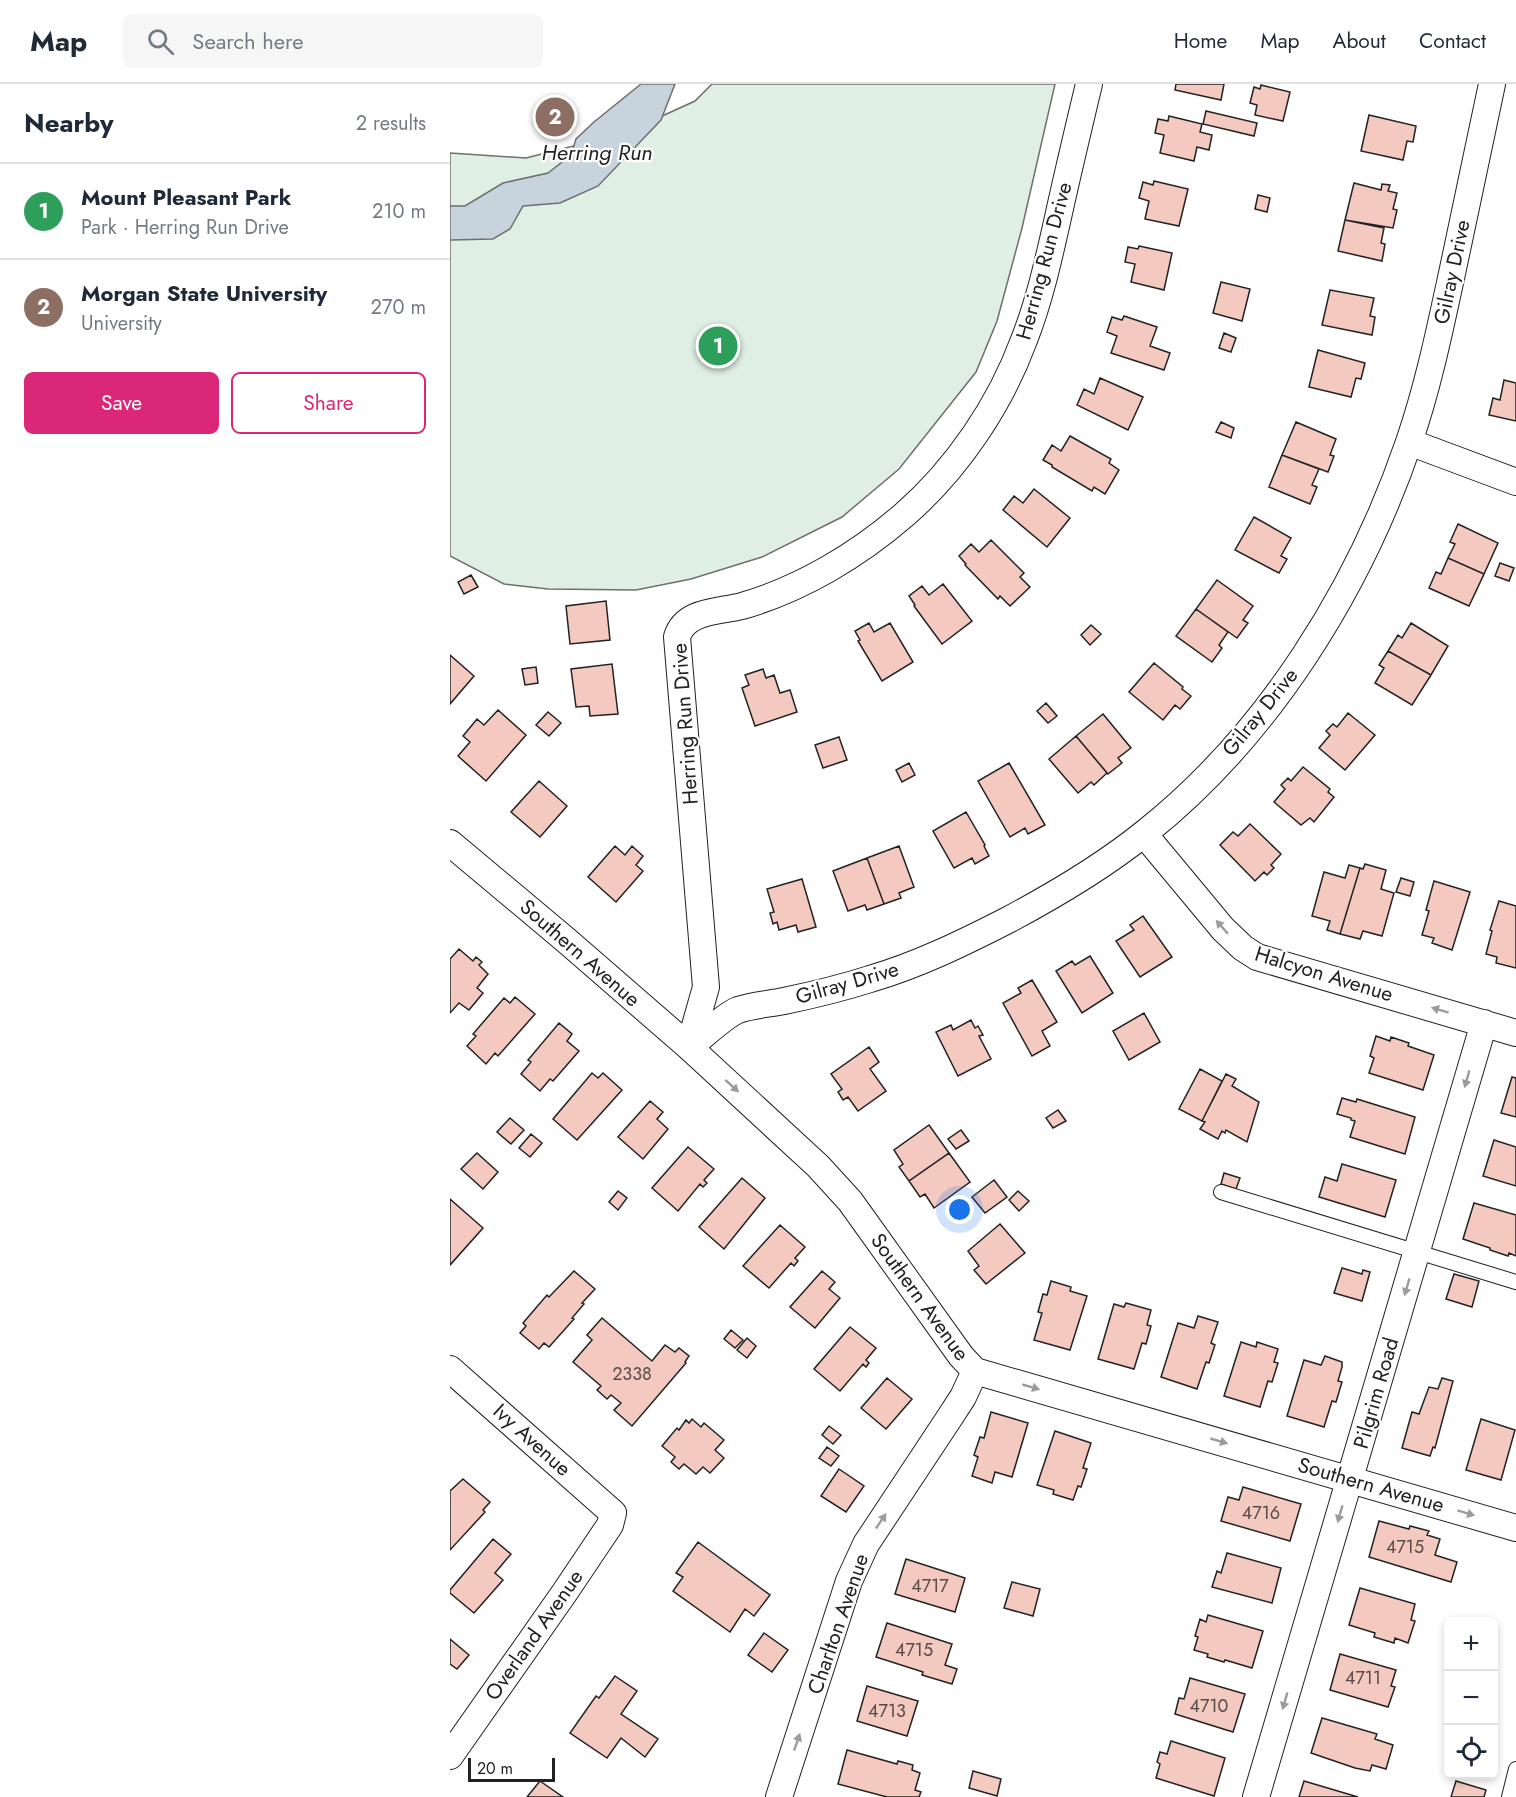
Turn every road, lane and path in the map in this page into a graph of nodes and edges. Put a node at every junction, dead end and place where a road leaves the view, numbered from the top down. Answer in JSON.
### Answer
{"nodes":[{"id":1,"x":1089,"y":84,"type":"edge"},
{"id":2,"x":1492,"y":84,"type":"edge"},
{"id":3,"x":1409,"y":442,"type":"junction"},
{"id":4,"x":1516,"y":482,"type":"edge"},
{"id":5,"x":1144,"y":834,"type":"junction"},
{"id":6,"x":450,"y":843,"type":"edge"},
{"id":7,"x":1484,"y":1023,"type":"junction"},
{"id":8,"x":1516,"y":1033,"type":"edge"},
{"id":9,"x":689,"y":1047,"type":"junction"},
{"id":10,"x":1221,"y":1192,"type":"dead end"},
{"id":11,"x":1417,"y":1252,"type":"junction"},
{"id":12,"x":1516,"y":1282,"type":"edge"},
{"id":13,"x":450,"y":1369,"type":"edge"},
{"id":14,"x":975,"y":1371,"type":"junction"},
{"id":15,"x":1351,"y":1479,"type":"junction"},
{"id":16,"x":613,"y":1512,"type":"joint"},
{"id":17,"x":1516,"y":1528,"type":"edge"},
{"id":18,"x":450,"y":1756,"type":"edge"},
{"id":19,"x":1516,"y":1769,"type":"edge"},
{"id":20,"x":779,"y":1797,"type":"edge"},
{"id":21,"x":1256,"y":1797,"type":"edge"},
{"id":22,"x":1509,"y":1797,"type":"edge"}],
"edges":[{"from":1,"to":9,"type":"street","name":"Herring Run Drive"},
{"from":2,"to":3,"type":"street","name":"Gilray Drive"},
{"from":3,"to":4,"type":"street"},
{"from":3,"to":5,"type":"street","name":"Gilray Drive"},
{"from":7,"to":5,"type":"street","name":"Halcyon Avenue","one_way":true},
{"from":5,"to":9,"type":"street","name":"Gilray Drive"},
{"from":6,"to":9,"type":"street","name":"Southern Avenue"},
{"from":7,"to":8,"type":"street","name":"Halcyon Avenue"},
{"from":7,"to":11,"type":"street","name":"Pilgrim Road","one_way":true},
{"from":9,"to":14,"type":"street","name":"Southern Avenue","one_way":true},
{"from":10,"to":11,"type":"lane"},
{"from":11,"to":12,"type":"lane"},
{"from":11,"to":15,"type":"street","name":"Pilgrim Road","one_way":true},
{"from":13,"to":16,"type":"street","name":"Ivy Avenue"},
{"from":14,"to":15,"type":"street","name":"Southern Avenue","one_way":true},
{"from":20,"to":14,"type":"street","name":"Charlton Avenue","one_way":true},
{"from":15,"to":17,"type":"street","name":"Southern Avenue","one_way":true},
{"from":15,"to":21,"type":"street","name":"Pilgrim Road","one_way":true},
{"from":16,"to":18,"type":"street","name":"Overland Avenue"},
{"from":19,"to":22,"type":"lane"}]}
